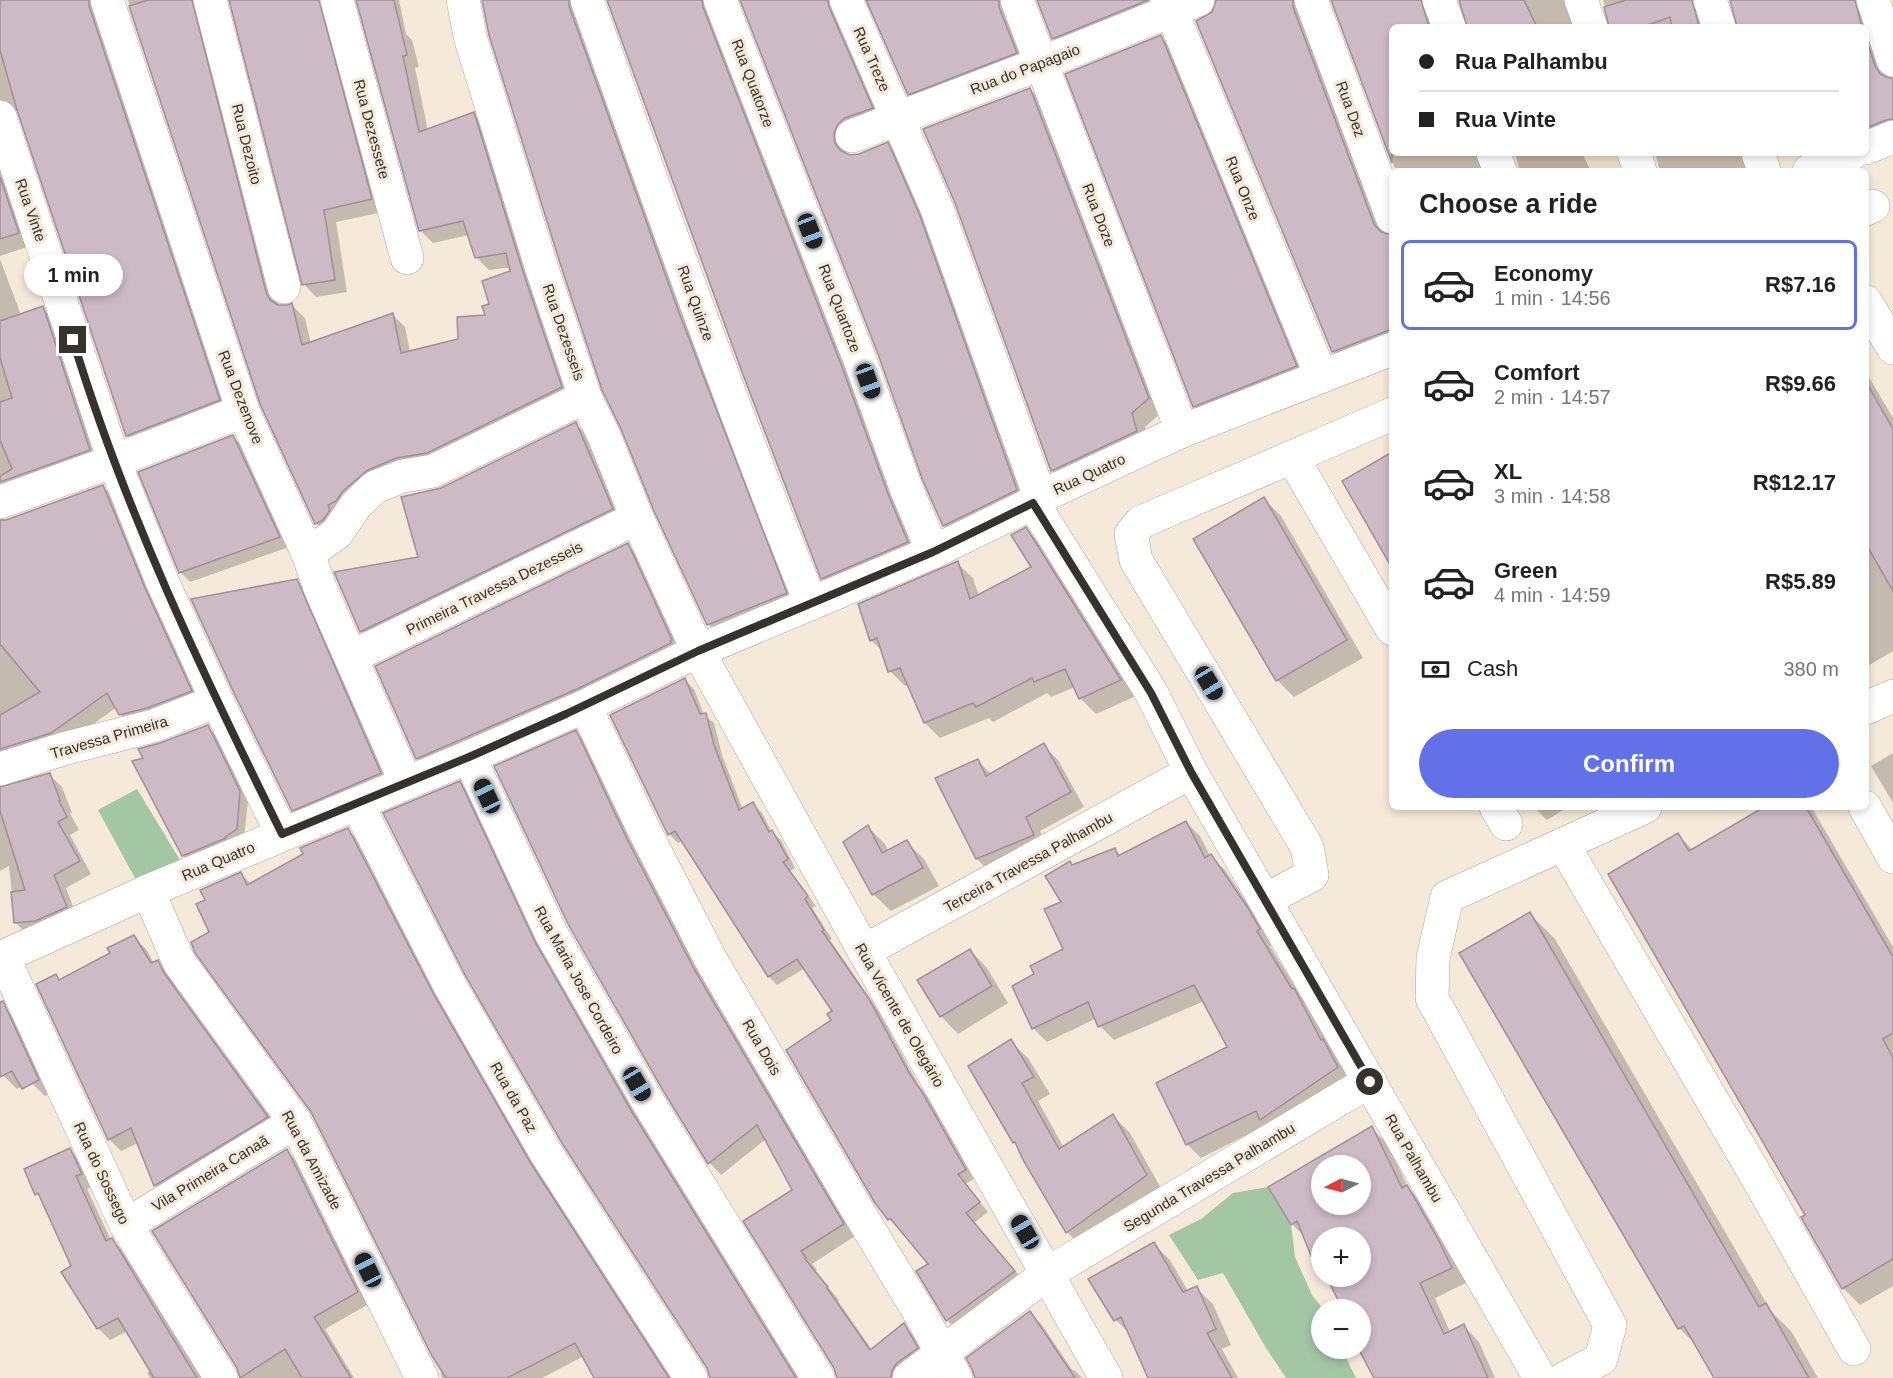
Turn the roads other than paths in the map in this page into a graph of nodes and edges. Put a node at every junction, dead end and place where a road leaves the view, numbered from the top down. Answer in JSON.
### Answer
{"nodes":[{"id":1,"x":107,"y":0,"type":"edge"},
{"id":2,"x":210,"y":0,"type":"edge"},
{"id":3,"x":337,"y":0,"type":"edge"},
{"id":4,"x":463,"y":0,"type":"edge"},
{"id":5,"x":587,"y":0,"type":"edge"},
{"id":6,"x":720,"y":0,"type":"edge"},
{"id":7,"x":846,"y":0,"type":"edge"},
{"id":8,"x":1017,"y":0,"type":"edge"},
{"id":9,"x":1311,"y":0,"type":"edge"},
{"id":10,"x":1439,"y":0,"type":"edge"},
{"id":11,"x":1581,"y":0,"type":"edge"},
{"id":12,"x":1710,"y":0,"type":"edge"},
{"id":13,"x":1873,"y":0,"type":"edge"},
{"id":14,"x":1179,"y":4,"type":"edge"},
{"id":15,"x":1448,"y":24,"type":"edge"},
{"id":16,"x":1590,"y":24,"type":"edge"},
{"id":17,"x":1718,"y":24,"type":"edge"},
{"id":18,"x":1893,"y":60,"type":"edge"},
{"id":19,"x":1042,"y":63,"type":"junction"},
{"id":20,"x":898,"y":117,"type":"junction"},
{"id":21,"x":1,"y":124,"type":"edge"},
{"id":22,"x":852,"y":136,"type":"dead end"},
{"id":23,"x":1893,"y":137,"type":"edge"},
{"id":24,"x":1869,"y":147,"type":"edge"},
{"id":25,"x":1846,"y":156,"type":"edge"},
{"id":26,"x":785,"y":166,"type":"joint"},
{"id":27,"x":1816,"y":168,"type":"edge"},
{"id":28,"x":1389,"y":209,"type":"edge"},
{"id":29,"x":407,"y":258,"type":"dead end"},
{"id":30,"x":284,"y":287,"type":"dead end"},
{"id":31,"x":1869,"y":307,"type":"edge"},
{"id":32,"x":1893,"y":348,"type":"edge"},
{"id":33,"x":1389,"y":350,"type":"edge"},
{"id":34,"x":1321,"y":376,"type":"junction"},
{"id":35,"x":585,"y":397,"type":"junction"},
{"id":36,"x":243,"y":411,"type":"junction"},
{"id":37,"x":1389,"y":415,"type":"edge"},
{"id":38,"x":1182,"y":431,"type":"junction"},
{"id":39,"x":1292,"y":457,"type":"junction"},
{"id":40,"x":114,"y":461,"type":"junction"},
{"id":41,"x":1036,"y":500,"type":"junction"},
{"id":42,"x":0,"y":502,"type":"edge"},
{"id":43,"x":637,"y":518,"type":"junction"},
{"id":44,"x":933,"y":552,"type":"junction"},
{"id":45,"x":308,"y":554,"type":"junction"},
{"id":46,"x":811,"y":604,"type":"junction"},
{"id":47,"x":1389,"y":623,"type":"edge"},
{"id":48,"x":698,"y":651,"type":"junction"},
{"id":49,"x":351,"y":657,"type":"junction"},
{"id":50,"x":1893,"y":696,"type":"edge"},
{"id":51,"x":216,"y":701,"type":"junction"},
{"id":52,"x":585,"y":706,"type":"junction"},
{"id":53,"x":1869,"y":707,"type":"edge"},
{"id":54,"x":469,"y":757,"type":"junction"},
{"id":55,"x":0,"y":769,"type":"edge"},
{"id":56,"x":1191,"y":772,"type":"junction"},
{"id":57,"x":406,"y":783,"type":"junction"},
{"id":58,"x":357,"y":804,"type":"junction"},
{"id":59,"x":1638,"y":810,"type":"edge"},
{"id":60,"x":1867,"y":810,"type":"edge"},
{"id":61,"x":282,"y":834,"type":"junction"},
{"id":62,"x":1563,"y":844,"type":"junction"},
{"id":63,"x":1893,"y":857,"type":"edge"},
{"id":64,"x":148,"y":891,"type":"junction"},
{"id":65,"x":1265,"y":900,"type":"junction"},
{"id":66,"x":864,"y":951,"type":"junction"},
{"id":67,"x":2,"y":957,"type":"edge"},
{"id":68,"x":1370,"y":1082,"type":"junction"},
{"id":69,"x":295,"y":1122,"type":"junction"},
{"id":70,"x":126,"y":1225,"type":"junction"},
{"id":71,"x":1048,"y":1273,"type":"junction"},
{"id":72,"x":1854,"y":1349,"type":"dead end"},
{"id":73,"x":949,"y":1366,"type":"edge"},
{"id":74,"x":221,"y":1378,"type":"edge"},
{"id":75,"x":422,"y":1378,"type":"edge"},
{"id":76,"x":691,"y":1378,"type":"edge"},
{"id":77,"x":818,"y":1378,"type":"edge"},
{"id":78,"x":909,"y":1378,"type":"edge"},
{"id":79,"x":1106,"y":1378,"type":"edge"},
{"id":80,"x":1539,"y":1378,"type":"edge"},
{"id":81,"x":1565,"y":1378,"type":"edge"}],
"edges":[{"from":1,"to":36,"type":"street","name":"Rua Dezenove"},
{"from":2,"to":30,"type":"street","name":"Rua Dezoito"},
{"from":3,"to":29,"type":"street","name":"Rua Dezessete"},
{"from":4,"to":35,"type":"street","name":"Rua Dezesseis"},
{"from":5,"to":46,"type":"street","name":"Rua Quinze"},
{"from":6,"to":26,"type":"street","name":"Rua Quatorze"},
{"from":7,"to":20,"type":"street","name":"Rua Treze"},
{"from":8,"to":19,"type":"street","name":"Rua Doze"},
{"from":9,"to":28,"type":"street","name":"Rua Dez"},
{"from":10,"to":15,"type":"street"},
{"from":11,"to":16,"type":"street"},
{"from":12,"to":17,"type":"street"},
{"from":13,"to":18,"type":"street"},
{"from":14,"to":19,"type":"street","name":"Rua do Papagaio"},
{"from":14,"to":34,"type":"street","name":"Rua Onze"},
{"from":19,"to":20,"type":"street","name":"Rua do Papagaio"},
{"from":19,"to":38,"type":"street","name":"Rua Doze"},
{"from":20,"to":22,"type":"street","name":"Rua do Papagaio"},
{"from":20,"to":41,"type":"street"},
{"from":21,"to":40,"type":"street","name":"Rua Vinte"},
{"from":23,"to":24,"type":"street"},
{"from":25,"to":27,"type":"street"},
{"from":26,"to":44,"type":"street","name":"Rua Quartoze"},
{"from":31,"to":32,"type":"street"},
{"from":33,"to":34,"type":"street","name":"Rua Quatro"},
{"from":34,"to":38,"type":"street","name":"Rua Quatro"},
{"from":35,"to":43,"type":"street","name":"Rua Dezesseis"},
{"from":35,"to":45,"type":"street"},
{"from":36,"to":40,"type":"street"},
{"from":36,"to":45,"type":"street","name":"Rua Dezenove"},
{"from":37,"to":39,"type":"street"},
{"from":38,"to":41,"type":"street","name":"Rua Quatro"},
{"from":39,"to":47,"type":"street"},
{"from":39,"to":65,"type":"street"},
{"from":40,"to":42,"type":"street"},
{"from":40,"to":51,"type":"street","name":"Rua Vinte"},
{"from":41,"to":44,"type":"street","name":"Rua Quatro"},
{"from":41,"to":56,"type":"street","name":"Rua Palhambu"},
{"from":43,"to":48,"type":"street","name":"Rua Dezesseis"},
{"from":43,"to":49,"type":"street","name":"Primeira Travessa Dezesseis"},
{"from":44,"to":46,"type":"street","name":"Rua Quatro"},
{"from":45,"to":49,"type":"street","name":"Rua Dezenove"},
{"from":46,"to":48,"type":"street","name":"Rua Quatro"},
{"from":48,"to":52,"type":"street","name":"Rua Quatro"},
{"from":48,"to":66,"type":"street","name":"Rua Vicente de Olegário"},
{"from":49,"to":57,"type":"street","name":"Rua Dezenove"},
{"from":50,"to":53,"type":"street"},
{"from":51,"to":55,"type":"street","name":"Travessa Primeira"},
{"from":51,"to":61,"type":"street","name":"Rua Vinte"},
{"from":52,"to":54,"type":"street","name":"Rua Quatro"},
{"from":52,"to":73,"type":"street","name":"Rua Dois"},
{"from":54,"to":57,"type":"street","name":"Rua Quatro"},
{"from":54,"to":77,"type":"street","name":"Rua Maria Jose Cordeiro"},
{"from":56,"to":65,"type":"street","name":"Rua Palhambu"},
{"from":56,"to":66,"type":"street","name":"Terceira Travessa Palhambu"},
{"from":57,"to":58,"type":"street","name":"Rua Quatro"},
{"from":58,"to":61,"type":"street","name":"Rua Quatro"},
{"from":58,"to":76,"type":"street","name":"Rua da Paz"},
{"from":59,"to":62,"type":"street"},
{"from":60,"to":63,"type":"street"},
{"from":61,"to":64,"type":"street","name":"Rua Quatro"},
{"from":62,"to":72,"type":"street"},
{"from":62,"to":81,"type":"street"},
{"from":64,"to":67,"type":"street","name":"Rua Quatro"},
{"from":64,"to":69,"type":"street","name":"Rua da Amizade"},
{"from":65,"to":68,"type":"street","name":"Rua Palhambu"},
{"from":66,"to":71,"type":"street","name":"Rua Vicente de Olegário"},
{"from":67,"to":70,"type":"street","name":"Rua do Sossego"},
{"from":68,"to":71,"type":"street","name":"Segunda Travessa Palhambu"},
{"from":68,"to":80,"type":"street","name":"Rua Palhambu"},
{"from":69,"to":70,"type":"street","name":"Vila Primeira Canaã"},
{"from":69,"to":75,"type":"street","name":"Rua da Amizade"},
{"from":70,"to":74,"type":"street","name":"Rua do Sossego"},
{"from":71,"to":73,"type":"street","name":"Segunda Travessa Palhambu"},
{"from":71,"to":79,"type":"street","name":"Rua Vicente de Olegário"},
{"from":73,"to":78,"type":"street","name":"Segunda Travessa Palhambu"}]}
